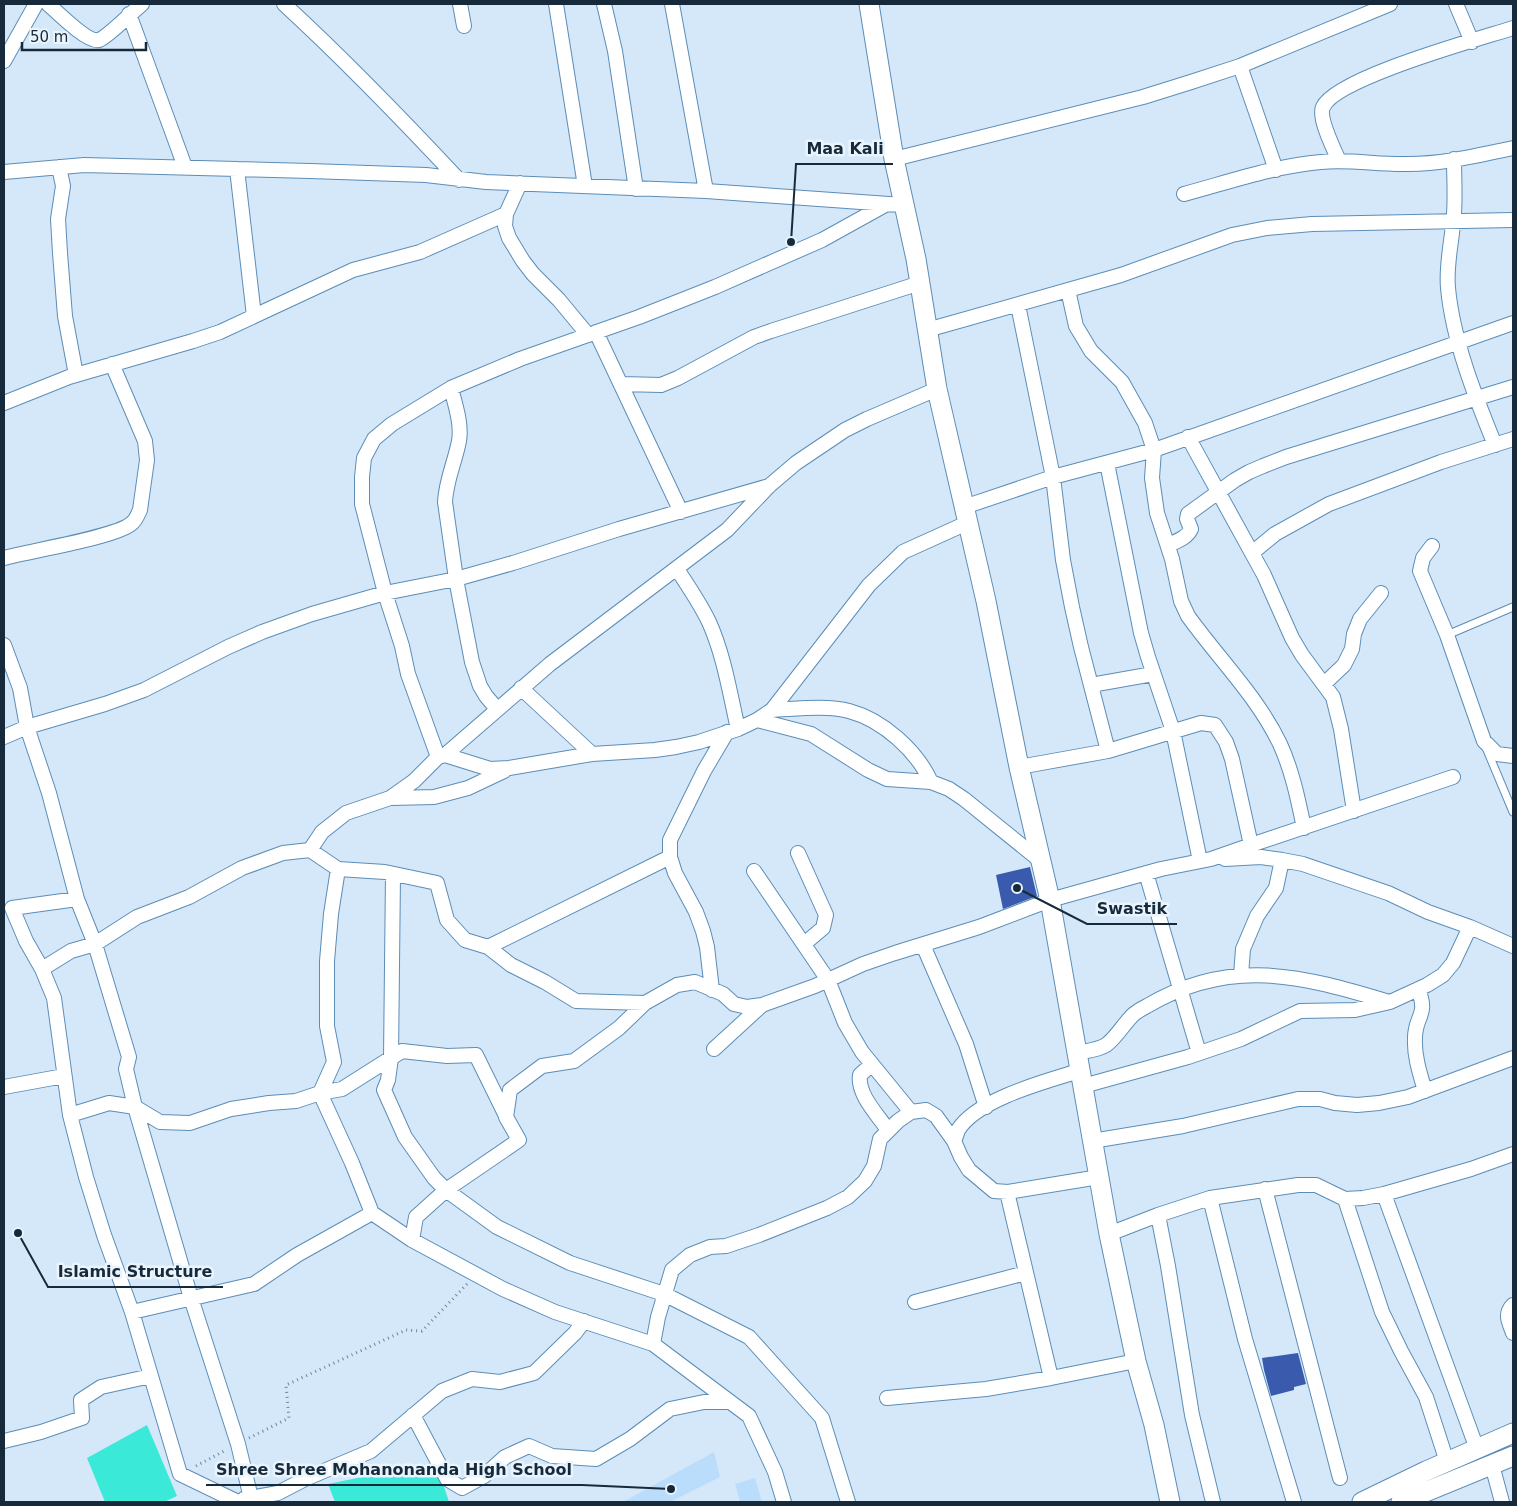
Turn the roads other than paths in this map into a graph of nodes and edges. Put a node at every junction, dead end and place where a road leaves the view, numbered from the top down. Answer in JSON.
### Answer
{"nodes":[{"id":1,"x":36,"y":4,"type":"edge"},
{"id":2,"x":48,"y":4,"type":"edge"},
{"id":3,"x":142,"y":4,"type":"edge"},
{"id":4,"x":284,"y":4,"type":"edge"},
{"id":5,"x":460,"y":4,"type":"edge"},
{"id":6,"x":556,"y":4,"type":"edge"},
{"id":7,"x":604,"y":4,"type":"edge"},
{"id":8,"x":672,"y":4,"type":"edge"},
{"id":9,"x":869,"y":4,"type":"edge"},
{"id":10,"x":1390,"y":4,"type":"edge"},
{"id":11,"x":1456,"y":4,"type":"edge"},
{"id":12,"x":129,"y":14,"type":"junction"},
{"id":13,"x":464,"y":26,"type":"dead end"},
{"id":14,"x":1513,"y":28,"type":"edge"},
{"id":15,"x":1472,"y":42,"type":"junction"},
{"id":16,"x":4,"y":61,"type":"edge"},
{"id":17,"x":1240,"y":66,"type":"junction"},
{"id":18,"x":1513,"y":148,"type":"edge"},
{"id":19,"x":894,"y":159,"type":"junction"},
{"id":20,"x":1454,"y":159,"type":"junction"},
{"id":21,"x":1339,"y":161,"type":"junction"},
{"id":22,"x":59,"y":167,"type":"junction"},
{"id":23,"x":185,"y":167,"type":"junction"},
{"id":24,"x":236,"y":169,"type":"junction"},
{"id":25,"x":1276,"y":170,"type":"junction"},
{"id":26,"x":4,"y":172,"type":"edge"},
{"id":27,"x":459,"y":180,"type":"junction"},
{"id":28,"x":520,"y":183,"type":"junction"},
{"id":29,"x":585,"y":186,"type":"junction"},
{"id":30,"x":636,"y":189,"type":"junction"},
{"id":31,"x":706,"y":191,"type":"junction"},
{"id":32,"x":1184,"y":194,"type":"dead end"},
{"id":33,"x":895,"y":204,"type":"junction"},
{"id":34,"x":506,"y":214,"type":"junction"},
{"id":35,"x":1513,"y":220,"type":"edge"},
{"id":36,"x":1454,"y":222,"type":"junction"},
{"id":37,"x":920,"y":283,"type":"junction"},
{"id":38,"x":1068,"y":290,"type":"junction"},
{"id":39,"x":1018,"y":305,"type":"junction"},
{"id":40,"x":254,"y":316,"type":"junction"},
{"id":41,"x":1513,"y":323,"type":"edge"},
{"id":42,"x":927,"y":330,"type":"junction"},
{"id":43,"x":592,"y":333,"type":"junction"},
{"id":44,"x":1459,"y":342,"type":"junction"},
{"id":45,"x":112,"y":364,"type":"junction"},
{"id":46,"x":76,"y":375,"type":"junction"},
{"id":47,"x":621,"y":384,"type":"junction"},
{"id":48,"x":1513,"y":387,"type":"edge"},
{"id":49,"x":451,"y":388,"type":"junction"},
{"id":50,"x":937,"y":389,"type":"junction"},
{"id":51,"x":1476,"y":399,"type":"junction"},
{"id":52,"x":4,"y":403,"type":"edge"},
{"id":53,"x":1188,"y":438,"type":"junction"},
{"id":54,"x":1513,"y":439,"type":"edge"},
{"id":55,"x":1495,"y":445,"type":"junction"},
{"id":56,"x":1154,"y":450,"type":"junction"},
{"id":57,"x":1107,"y":463,"type":"junction"},
{"id":58,"x":1053,"y":477,"type":"junction"},
{"id":59,"x":769,"y":486,"type":"junction"},
{"id":60,"x":1218,"y":492,"type":"junction"},
{"id":61,"x":681,"y":512,"type":"junction"},
{"id":62,"x":966,"y":515,"type":"junction"},
{"id":63,"x":1168,"y":545,"type":"junction"},
{"id":64,"x":1432,"y":546,"type":"dead end"},
{"id":65,"x":1252,"y":553,"type":"junction"},
{"id":66,"x":4,"y":558,"type":"edge"},
{"id":67,"x":677,"y":569,"type":"junction"},
{"id":68,"x":456,"y":579,"type":"junction"},
{"id":69,"x":385,"y":593,"type":"junction"},
{"id":70,"x":1381,"y":593,"type":"dead end"},
{"id":71,"x":1513,"y":607,"type":"edge"},
{"id":72,"x":1448,"y":635,"type":"junction"},
{"id":73,"x":4,"y":645,"type":"edge"},
{"id":74,"x":1153,"y":674,"type":"junction"},
{"id":75,"x":1324,"y":684,"type":"junction"},
{"id":76,"x":1090,"y":685,"type":"junction"},
{"id":77,"x":521,"y":688,"type":"junction"},
{"id":78,"x":498,"y":709,"type":"junction"},
{"id":79,"x":772,"y":710,"type":"junction"},
{"id":80,"x":757,"y":720,"type":"junction"},
{"id":81,"x":27,"y":727,"type":"junction"},
{"id":82,"x":1174,"y":730,"type":"junction"},
{"id":83,"x":733,"y":731,"type":"junction"},
{"id":84,"x":4,"y":737,"type":"edge"},
{"id":85,"x":1484,"y":741,"type":"junction"},
{"id":86,"x":1108,"y":751,"type":"junction"},
{"id":87,"x":592,"y":754,"type":"junction"},
{"id":88,"x":441,"y":756,"type":"junction"},
{"id":89,"x":1513,"y":756,"type":"edge"},
{"id":90,"x":1018,"y":767,"type":"junction"},
{"id":91,"x":509,"y":768,"type":"junction"},
{"id":92,"x":1453,"y":778,"type":"dead end"},
{"id":93,"x":931,"y":782,"type":"junction"},
{"id":94,"x":390,"y":798,"type":"junction"},
{"id":95,"x":1354,"y":811,"type":"junction"},
{"id":96,"x":1513,"y":812,"type":"edge"},
{"id":97,"x":1304,"y":828,"type":"junction"},
{"id":98,"x":1251,"y":845,"type":"junction"},
{"id":99,"x":310,"y":850,"type":"junction"},
{"id":100,"x":798,"y":853,"type":"dead end"},
{"id":101,"x":670,"y":857,"type":"junction"},
{"id":102,"x":1206,"y":860,"type":"junction"},
{"id":103,"x":1282,"y":860,"type":"junction"},
{"id":104,"x":1042,"y":862,"type":"junction"},
{"id":105,"x":338,"y":869,"type":"junction"},
{"id":106,"x":754,"y":871,"type":"dead end"},
{"id":107,"x":1146,"y":873,"type":"junction"},
{"id":108,"x":393,"y":874,"type":"junction"},
{"id":109,"x":77,"y":899,"type":"junction"},
{"id":110,"x":1050,"y":900,"type":"junction"},
{"id":111,"x":1470,"y":927,"type":"junction"},
{"id":112,"x":95,"y":944,"type":"junction"},
{"id":113,"x":804,"y":944,"type":"junction"},
{"id":114,"x":922,"y":945,"type":"junction"},
{"id":115,"x":1513,"y":946,"type":"edge"},
{"id":116,"x":488,"y":947,"type":"junction"},
{"id":117,"x":42,"y":969,"type":"junction"},
{"id":118,"x":1241,"y":975,"type":"junction"},
{"id":119,"x":828,"y":980,"type":"junction"},
{"id":120,"x":712,"y":990,"type":"junction"},
{"id":121,"x":1180,"y":990,"type":"junction"},
{"id":122,"x":1418,"y":990,"type":"junction"},
{"id":123,"x":1390,"y":1002,"type":"junction"},
{"id":124,"x":645,"y":1003,"type":"junction"},
{"id":125,"x":762,"y":1005,"type":"junction"},
{"id":126,"x":714,"y":1049,"type":"dead end"},
{"id":127,"x":1199,"y":1053,"type":"junction"},
{"id":128,"x":391,"y":1058,"type":"junction"},
{"id":129,"x":1513,"y":1058,"type":"edge"},
{"id":130,"x":872,"y":1064,"type":"junction"},
{"id":131,"x":1080,"y":1070,"type":"junction"},
{"id":132,"x":64,"y":1076,"type":"junction"},
{"id":133,"x":4,"y":1087,"type":"edge"},
{"id":134,"x":1424,"y":1091,"type":"junction"},
{"id":135,"x":320,"y":1093,"type":"junction"},
{"id":136,"x":986,"y":1107,"type":"junction"},
{"id":137,"x":135,"y":1108,"type":"junction"},
{"id":138,"x":911,"y":1112,"type":"junction"},
{"id":139,"x":70,"y":1115,"type":"junction"},
{"id":140,"x":506,"y":1117,"type":"junction"},
{"id":141,"x":888,"y":1130,"type":"junction"},
{"id":142,"x":954,"y":1141,"type":"junction"},
{"id":143,"x":1092,"y":1142,"type":"junction"},
{"id":144,"x":1513,"y":1156,"type":"edge"},
{"id":145,"x":1099,"y":1176,"type":"junction"},
{"id":146,"x":1265,"y":1189,"type":"junction"},
{"id":147,"x":446,"y":1190,"type":"junction"},
{"id":148,"x":1007,"y":1192,"type":"junction"},
{"id":149,"x":1384,"y":1194,"type":"junction"},
{"id":150,"x":1210,"y":1198,"type":"junction"},
{"id":151,"x":1345,"y":1198,"type":"junction"},
{"id":152,"x":372,"y":1213,"type":"junction"},
{"id":153,"x":1158,"y":1215,"type":"junction"},
{"id":154,"x":1109,"y":1234,"type":"junction"},
{"id":155,"x":412,"y":1240,"type":"junction"},
{"id":156,"x":1026,"y":1273,"type":"junction"},
{"id":157,"x":664,"y":1294,"type":"junction"},
{"id":158,"x":191,"y":1298,"type":"junction"},
{"id":159,"x":915,"y":1302,"type":"dead end"},
{"id":160,"x":1513,"y":1304,"type":"edge"},
{"id":161,"x":132,"y":1312,"type":"junction"},
{"id":162,"x":584,"y":1321,"type":"junction"},
{"id":163,"x":1513,"y":1333,"type":"edge"},
{"id":164,"x":653,"y":1344,"type":"junction"},
{"id":165,"x":1136,"y":1361,"type":"junction"},
{"id":166,"x":151,"y":1376,"type":"junction"},
{"id":167,"x":1051,"y":1378,"type":"junction"},
{"id":168,"x":888,"y":1398,"type":"dead end"},
{"id":169,"x":730,"y":1402,"type":"junction"},
{"id":170,"x":413,"y":1415,"type":"junction"},
{"id":171,"x":1513,"y":1433,"type":"edge"},
{"id":172,"x":4,"y":1441,"type":"edge"},
{"id":173,"x":1477,"y":1448,"type":"junction"},
{"id":174,"x":1513,"y":1456,"type":"edge"},
{"id":175,"x":1447,"y":1462,"type":"junction"},
{"id":176,"x":1492,"y":1465,"type":"junction"},
{"id":177,"x":1340,"y":1478,"type":"dead end"},
{"id":178,"x":1410,"y":1500,"type":"edge"},
{"id":179,"x":240,"y":1501,"type":"edge"},
{"id":180,"x":784,"y":1502,"type":"edge"},
{"id":181,"x":848,"y":1502,"type":"edge"},
{"id":182,"x":1170,"y":1502,"type":"edge"},
{"id":183,"x":1213,"y":1502,"type":"edge"},
{"id":184,"x":1294,"y":1502,"type":"edge"},
{"id":185,"x":1362,"y":1502,"type":"edge"},
{"id":186,"x":1502,"y":1502,"type":"edge"}],
"edges":[{"from":1,"to":16,"type":"street"},
{"from":2,"to":12,"type":"street"},
{"from":3,"to":12,"type":"street"},
{"from":4,"to":27,"type":"street"},
{"from":5,"to":13,"type":"street"},
{"from":6,"to":29,"type":"street"},
{"from":7,"to":30,"type":"street"},
{"from":8,"to":31,"type":"street"},
{"from":9,"to":19,"type":"main road"},
{"from":10,"to":17,"type":"street"},
{"from":11,"to":15,"type":"street"},
{"from":12,"to":23,"type":"street"},
{"from":14,"to":15,"type":"street"},
{"from":15,"to":21,"type":"street"},
{"from":17,"to":19,"type":"street"},
{"from":17,"to":25,"type":"street"},
{"from":18,"to":20,"type":"street"},
{"from":19,"to":33,"type":"main road"},
{"from":20,"to":21,"type":"street"},
{"from":20,"to":36,"type":"street"},
{"from":21,"to":25,"type":"street"},
{"from":22,"to":23,"type":"street"},
{"from":22,"to":26,"type":"street"},
{"from":22,"to":46,"type":"street"},
{"from":23,"to":24,"type":"street"},
{"from":24,"to":27,"type":"street"},
{"from":24,"to":40,"type":"street"},
{"from":25,"to":32,"type":"street"},
{"from":27,"to":28,"type":"street"},
{"from":28,"to":29,"type":"street"},
{"from":28,"to":34,"type":"street"},
{"from":29,"to":30,"type":"street"},
{"from":30,"to":31,"type":"street"},
{"from":31,"to":33,"type":"street"},
{"from":33,"to":37,"type":"main road"},
{"from":33,"to":43,"type":"street"},
{"from":34,"to":40,"type":"street"},
{"from":34,"to":43,"type":"street"},
{"from":35,"to":36,"type":"street"},
{"from":36,"to":38,"type":"street"},
{"from":36,"to":44,"type":"street"},
{"from":37,"to":42,"type":"main road"},
{"from":37,"to":47,"type":"street"},
{"from":38,"to":39,"type":"street"},
{"from":38,"to":56,"type":"street"},
{"from":39,"to":42,"type":"street"},
{"from":39,"to":58,"type":"street"},
{"from":40,"to":45,"type":"street"},
{"from":41,"to":44,"type":"street"},
{"from":42,"to":50,"type":"main road"},
{"from":43,"to":47,"type":"street"},
{"from":43,"to":49,"type":"street"},
{"from":44,"to":51,"type":"street"},
{"from":44,"to":53,"type":"street"},
{"from":45,"to":46,"type":"street"},
{"from":45,"to":66,"type":"street"},
{"from":46,"to":52,"type":"street"},
{"from":47,"to":61,"type":"street"},
{"from":48,"to":51,"type":"street"},
{"from":49,"to":68,"type":"street"},
{"from":49,"to":69,"type":"street"},
{"from":50,"to":59,"type":"street"},
{"from":50,"to":62,"type":"main road"},
{"from":51,"to":55,"type":"street"},
{"from":51,"to":60,"type":"street"},
{"from":53,"to":56,"type":"street"},
{"from":53,"to":60,"type":"street"},
{"from":54,"to":55,"type":"street"},
{"from":55,"to":65,"type":"street"},
{"from":56,"to":57,"type":"street"},
{"from":56,"to":63,"type":"street"},
{"from":57,"to":58,"type":"street"},
{"from":57,"to":74,"type":"street"},
{"from":58,"to":62,"type":"street"},
{"from":58,"to":76,"type":"street"},
{"from":59,"to":61,"type":"street"},
{"from":59,"to":67,"type":"street"},
{"from":60,"to":63,"type":"street"},
{"from":60,"to":65,"type":"street"},
{"from":61,"to":68,"type":"street"},
{"from":62,"to":79,"type":"street"},
{"from":62,"to":90,"type":"main road"},
{"from":63,"to":97,"type":"street"},
{"from":64,"to":72,"type":"street"},
{"from":65,"to":75,"type":"street"},
{"from":67,"to":77,"type":"street"},
{"from":67,"to":83,"type":"street"},
{"from":68,"to":69,"type":"street"},
{"from":68,"to":78,"type":"street"},
{"from":69,"to":81,"type":"street"},
{"from":69,"to":88,"type":"street"},
{"from":70,"to":75,"type":"street"},
{"from":71,"to":72,"type":"lane"},
{"from":72,"to":85,"type":"street"},
{"from":73,"to":81,"type":"street"},
{"from":74,"to":76,"type":"street"},
{"from":74,"to":82,"type":"street"},
{"from":75,"to":95,"type":"street"},
{"from":76,"to":86,"type":"street"},
{"from":77,"to":78,"type":"street"},
{"from":77,"to":87,"type":"street"},
{"from":78,"to":88,"type":"street"},
{"from":79,"to":80,"type":"street"},
{"from":79,"to":93,"type":"street"},
{"from":80,"to":83,"type":"street"},
{"from":80,"to":93,"type":"street"},
{"from":81,"to":84,"type":"street"},
{"from":81,"to":109,"type":"street"},
{"from":82,"to":86,"type":"street"},
{"from":82,"to":98,"type":"street"},
{"from":82,"to":102,"type":"street"},
{"from":83,"to":87,"type":"street"},
{"from":83,"to":101,"type":"street"},
{"from":85,"to":89,"type":"street"},
{"from":85,"to":96,"type":"lane"},
{"from":86,"to":90,"type":"street"},
{"from":87,"to":91,"type":"street"},
{"from":88,"to":91,"type":"street"},
{"from":88,"to":94,"type":"street"},
{"from":90,"to":104,"type":"main road"},
{"from":91,"to":94,"type":"street"},
{"from":92,"to":95,"type":"street"},
{"from":93,"to":104,"type":"street"},
{"from":94,"to":99,"type":"street"},
{"from":95,"to":97,"type":"street"},
{"from":97,"to":98,"type":"street"},
{"from":98,"to":102,"type":"street"},
{"from":99,"to":105,"type":"street"},
{"from":99,"to":112,"type":"street"},
{"from":100,"to":113,"type":"street"},
{"from":101,"to":116,"type":"street"},
{"from":101,"to":120,"type":"street"},
{"from":102,"to":103,"type":"street"},
{"from":102,"to":107,"type":"street"},
{"from":103,"to":111,"type":"street"},
{"from":103,"to":118,"type":"street"},
{"from":104,"to":110,"type":"main road"},
{"from":105,"to":108,"type":"street"},
{"from":105,"to":135,"type":"street"},
{"from":106,"to":113,"type":"street"},
{"from":107,"to":110,"type":"street"},
{"from":107,"to":121,"type":"street"},
{"from":108,"to":116,"type":"street"},
{"from":108,"to":128,"type":"street"},
{"from":109,"to":112,"type":"street"},
{"from":109,"to":117,"type":"street"},
{"from":110,"to":114,"type":"street"},
{"from":110,"to":131,"type":"main road"},
{"from":111,"to":115,"type":"street"},
{"from":111,"to":122,"type":"street"},
{"from":112,"to":117,"type":"street"},
{"from":112,"to":137,"type":"street"},
{"from":113,"to":119,"type":"street"},
{"from":114,"to":119,"type":"street"},
{"from":114,"to":136,"type":"street"},
{"from":116,"to":124,"type":"street"},
{"from":117,"to":132,"type":"street"},
{"from":118,"to":121,"type":"street"},
{"from":118,"to":123,"type":"street"},
{"from":119,"to":125,"type":"street"},
{"from":119,"to":130,"type":"street"},
{"from":120,"to":124,"type":"street"},
{"from":120,"to":125,"type":"street"},
{"from":121,"to":127,"type":"street"},
{"from":121,"to":131,"type":"street"},
{"from":122,"to":123,"type":"street"},
{"from":122,"to":134,"type":"street"},
{"from":123,"to":127,"type":"street"},
{"from":124,"to":140,"type":"street"},
{"from":125,"to":126,"type":"street"},
{"from":127,"to":131,"type":"street"},
{"from":128,"to":135,"type":"street"},
{"from":128,"to":140,"type":"street"},
{"from":128,"to":147,"type":"street"},
{"from":129,"to":134,"type":"street"},
{"from":130,"to":138,"type":"street"},
{"from":130,"to":141,"type":"street"},
{"from":131,"to":136,"type":"street"},
{"from":131,"to":143,"type":"main road"},
{"from":132,"to":133,"type":"street"},
{"from":132,"to":139,"type":"street"},
{"from":134,"to":143,"type":"street"},
{"from":135,"to":137,"type":"street"},
{"from":135,"to":152,"type":"street"},
{"from":136,"to":142,"type":"street"},
{"from":137,"to":139,"type":"street"},
{"from":137,"to":158,"type":"street"},
{"from":138,"to":141,"type":"street"},
{"from":138,"to":142,"type":"street"},
{"from":139,"to":161,"type":"street"},
{"from":140,"to":147,"type":"street"},
{"from":141,"to":157,"type":"street"},
{"from":142,"to":148,"type":"street"},
{"from":143,"to":145,"type":"main road"},
{"from":144,"to":149,"type":"street"},
{"from":145,"to":148,"type":"street"},
{"from":145,"to":154,"type":"main road"},
{"from":146,"to":150,"type":"street"},
{"from":146,"to":151,"type":"street"},
{"from":146,"to":177,"type":"street"},
{"from":147,"to":155,"type":"street"},
{"from":147,"to":157,"type":"street"},
{"from":148,"to":156,"type":"street"},
{"from":149,"to":151,"type":"street"},
{"from":149,"to":173,"type":"street"},
{"from":150,"to":153,"type":"street"},
{"from":150,"to":184,"type":"street"},
{"from":151,"to":175,"type":"street"},
{"from":152,"to":155,"type":"street"},
{"from":152,"to":158,"type":"street"},
{"from":153,"to":154,"type":"street"},
{"from":153,"to":183,"type":"street"},
{"from":154,"to":165,"type":"main road"},
{"from":155,"to":162,"type":"street"},
{"from":156,"to":159,"type":"street"},
{"from":156,"to":167,"type":"street"},
{"from":157,"to":164,"type":"street"},
{"from":157,"to":181,"type":"street"},
{"from":158,"to":161,"type":"street"},
{"from":158,"to":179,"type":"street"},
{"from":160,"to":163,"type":"street"},
{"from":161,"to":166,"type":"street"},
{"from":162,"to":164,"type":"street"},
{"from":162,"to":170,"type":"street"},
{"from":164,"to":169,"type":"street"},
{"from":165,"to":167,"type":"street"},
{"from":165,"to":182,"type":"main road"},
{"from":166,"to":172,"type":"street"},
{"from":166,"to":179,"type":"street"},
{"from":167,"to":168,"type":"street"},
{"from":169,"to":170,"type":"street"},
{"from":169,"to":180,"type":"street"},
{"from":170,"to":179,"type":"street"},
{"from":171,"to":173,"type":"main road"},
{"from":173,"to":175,"type":"main road"},
{"from":174,"to":176,"type":"main road"},
{"from":175,"to":185,"type":"main road"},
{"from":176,"to":178,"type":"main road"},
{"from":176,"to":186,"type":"street"}]}
